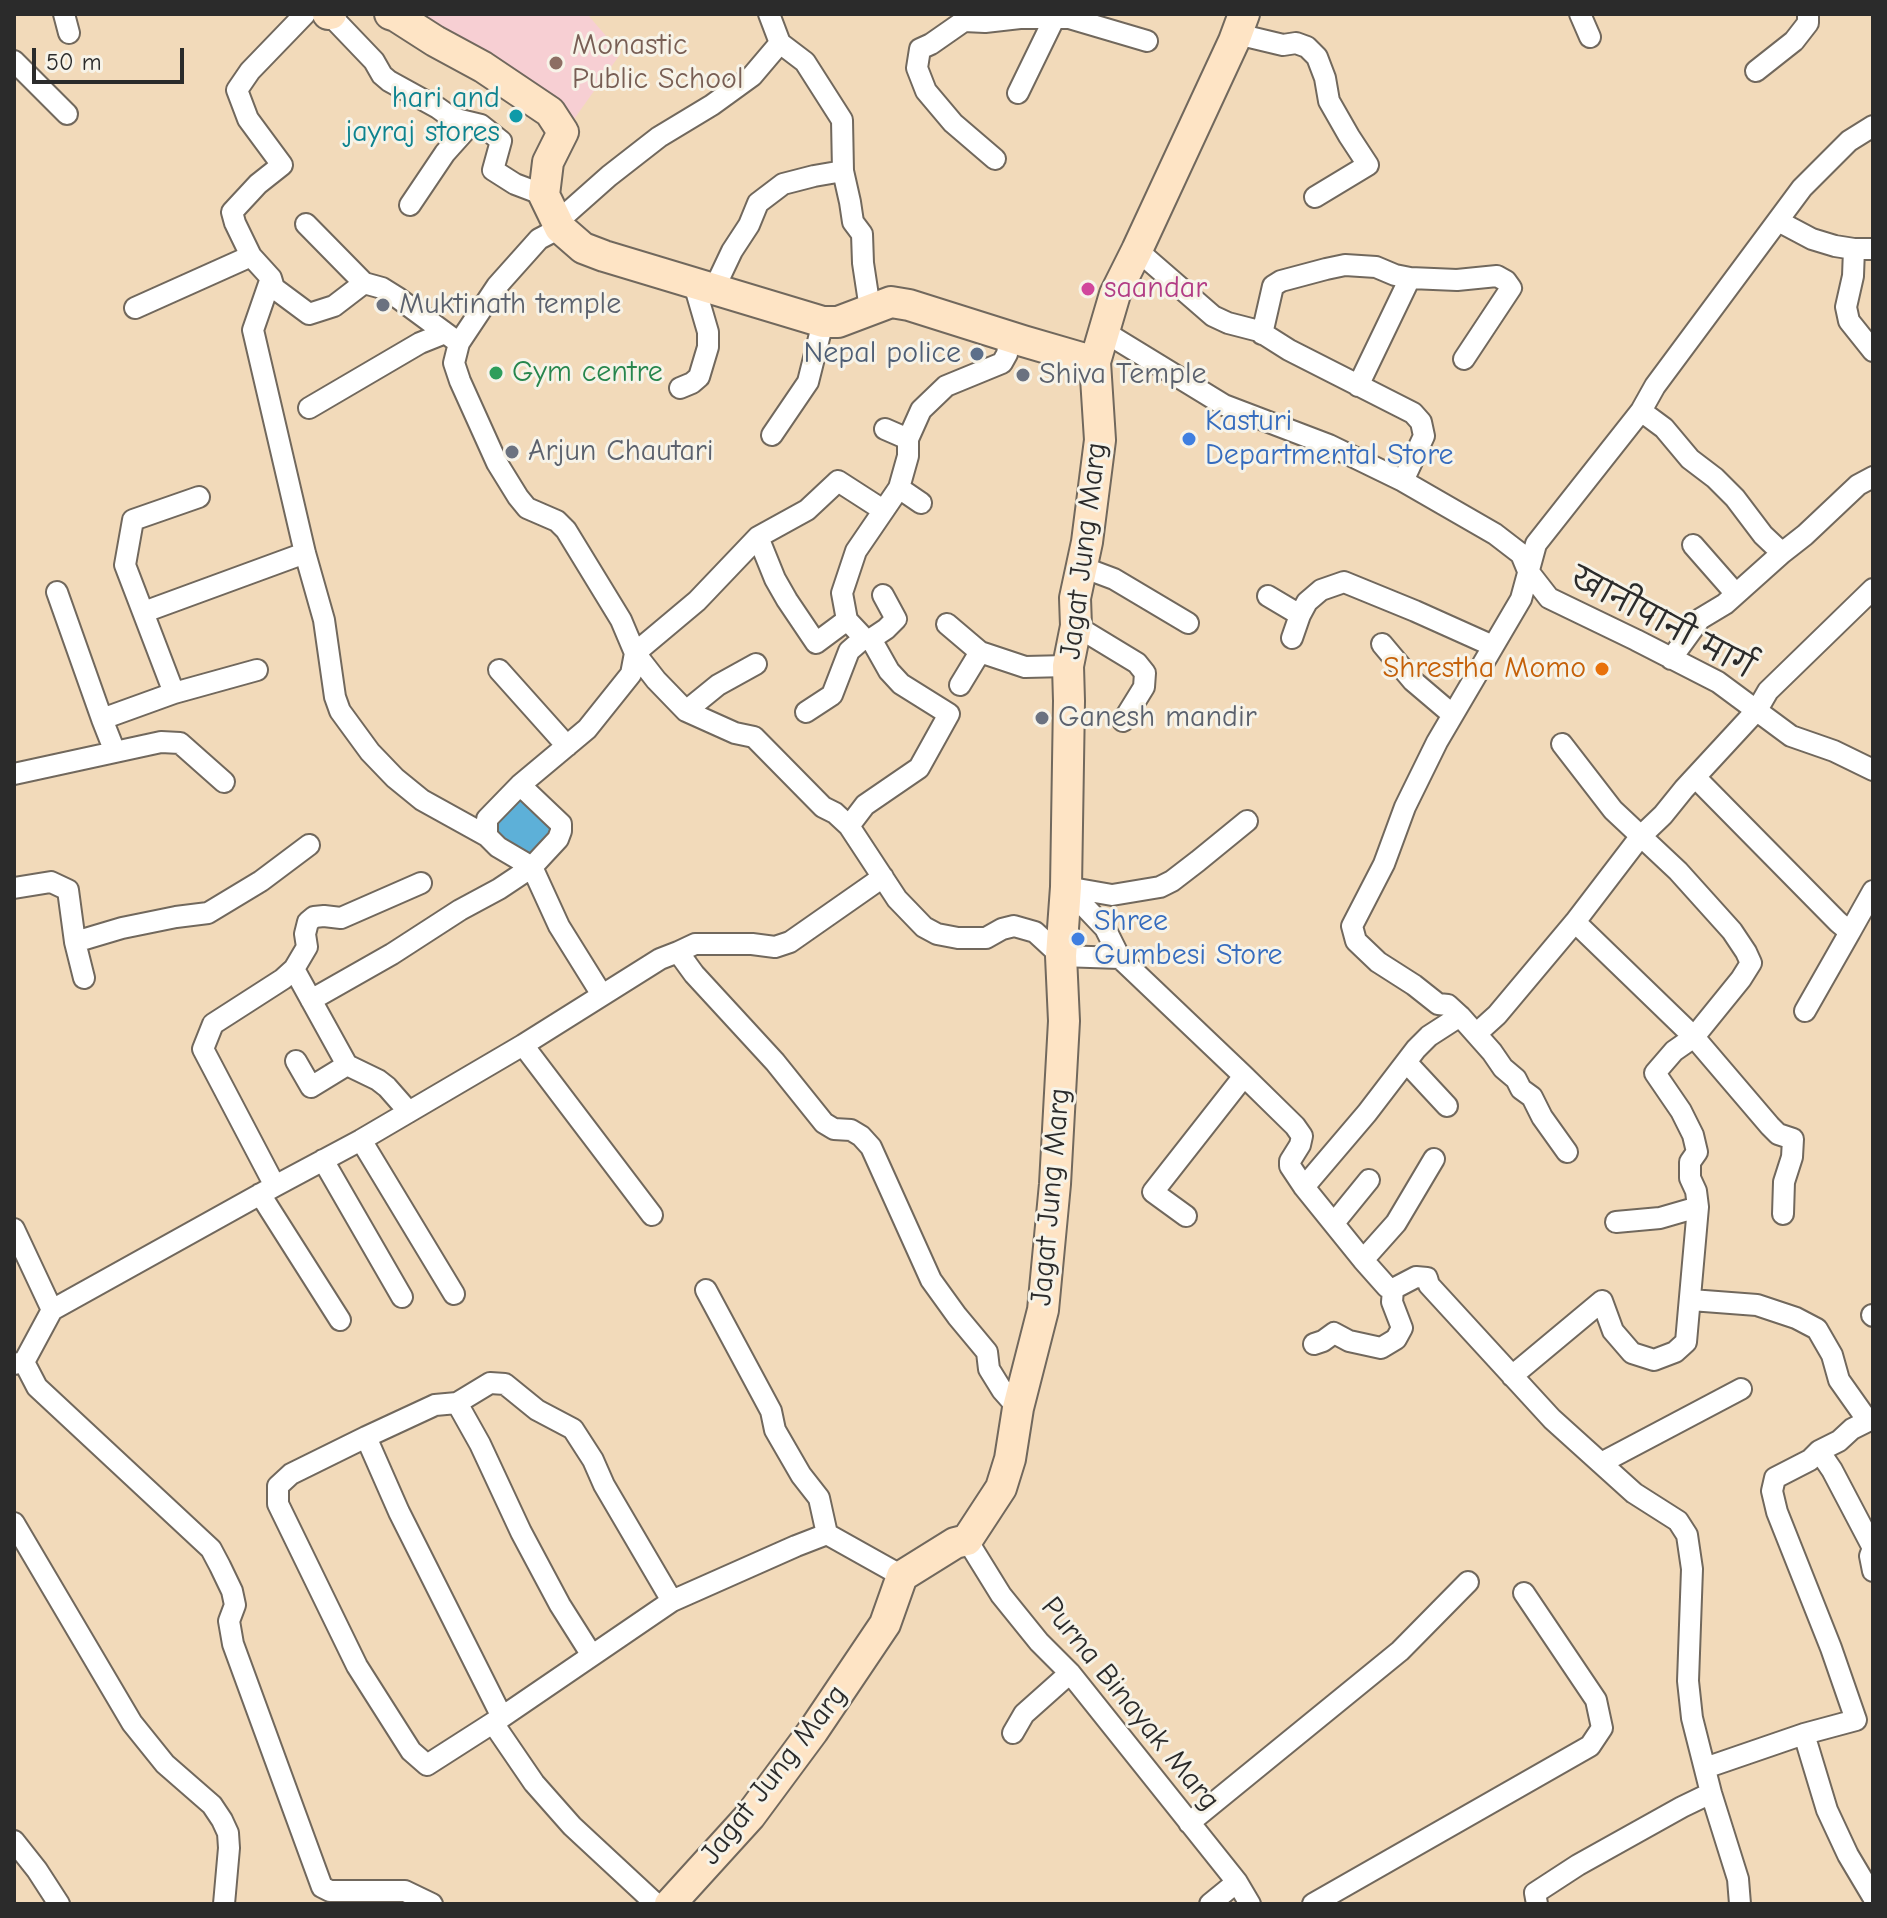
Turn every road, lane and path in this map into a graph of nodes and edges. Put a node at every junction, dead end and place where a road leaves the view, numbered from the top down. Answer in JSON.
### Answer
{"nodes":[{"id":1,"x":305,"y":14,"type":"edge"},
{"id":2,"x":330,"y":14,"type":"edge"},
{"id":3,"x":769,"y":14,"type":"edge"},
{"id":4,"x":1580,"y":14,"type":"edge"},
{"id":5,"x":1808,"y":14,"type":"edge"},
{"id":6,"x":395,"y":15,"type":"edge"},
{"id":7,"x":961,"y":17,"type":"edge"},
{"id":8,"x":1054,"y":19,"type":"junction"},
{"id":9,"x":1240,"y":24,"type":"edge"},
{"id":10,"x":1590,"y":37,"type":"dead end"},
{"id":11,"x":1147,"y":41,"type":"dead end"},
{"id":12,"x":780,"y":43,"type":"junction"},
{"id":13,"x":14,"y":61,"type":"edge"},
{"id":14,"x":1756,"y":71,"type":"dead end"},
{"id":15,"x":1018,"y":93,"type":"dead end"},
{"id":16,"x":67,"y":114,"type":"dead end"},
{"id":17,"x":471,"y":124,"type":"junction"},
{"id":18,"x":1873,"y":126,"type":"edge"},
{"id":19,"x":995,"y":159,"type":"dead end"},
{"id":20,"x":843,"y":171,"type":"junction"},
{"id":21,"x":544,"y":195,"type":"junction"},
{"id":22,"x":1315,"y":197,"type":"dead end"},
{"id":23,"x":410,"y":205,"type":"dead end"},
{"id":24,"x":1778,"y":221,"type":"junction"},
{"id":25,"x":306,"y":224,"type":"dead end"},
{"id":26,"x":558,"y":226,"type":"junction"},
{"id":27,"x":1863,"y":249,"type":"edge"},
{"id":28,"x":1137,"y":250,"type":"junction"},
{"id":29,"x":251,"y":256,"type":"junction"},
{"id":30,"x":271,"y":278,"type":"junction"},
{"id":31,"x":1410,"y":278,"type":"junction"},
{"id":32,"x":364,"y":283,"type":"junction"},
{"id":33,"x":704,"y":286,"type":"junction"},
{"id":34,"x":135,"y":308,"type":"dead end"},
{"id":35,"x":870,"y":309,"type":"junction"},
{"id":36,"x":823,"y":322,"type":"junction"},
{"id":37,"x":1103,"y":331,"type":"junction"},
{"id":38,"x":1262,"y":334,"type":"junction"},
{"id":39,"x":1010,"y":337,"type":"junction"},
{"id":40,"x":452,"y":338,"type":"junction"},
{"id":41,"x":1873,"y":351,"type":"edge"},
{"id":42,"x":1464,"y":359,"type":"dead end"},
{"id":43,"x":1095,"y":362,"type":"junction"},
{"id":44,"x":1358,"y":386,"type":"junction"},
{"id":45,"x":680,"y":388,"type":"dead end"},
{"id":46,"x":309,"y":408,"type":"dead end"},
{"id":47,"x":1641,"y":411,"type":"junction"},
{"id":48,"x":885,"y":429,"type":"dead end"},
{"id":49,"x":772,"y":435,"type":"dead end"},
{"id":50,"x":908,"y":439,"type":"junction"},
{"id":51,"x":1873,"y":477,"type":"edge"},
{"id":52,"x":1403,"y":481,"type":"junction"},
{"id":53,"x":899,"y":488,"type":"junction"},
{"id":54,"x":199,"y":497,"type":"dead end"},
{"id":55,"x":921,"y":503,"type":"dead end"},
{"id":56,"x":883,"y":510,"type":"junction"},
{"id":57,"x":758,"y":537,"type":"junction"},
{"id":58,"x":1693,"y":545,"type":"dead end"},
{"id":59,"x":305,"y":553,"type":"junction"},
{"id":60,"x":1782,"y":553,"type":"junction"},
{"id":61,"x":1082,"y":567,"type":"junction"},
{"id":62,"x":1528,"y":571,"type":"junction"},
{"id":63,"x":1873,"y":589,"type":"edge"},
{"id":64,"x":57,"y":592,"type":"dead end"},
{"id":65,"x":1736,"y":594,"type":"junction"},
{"id":66,"x":883,"y":595,"type":"dead end"},
{"id":67,"x":1268,"y":596,"type":"dead end"},
{"id":68,"x":144,"y":612,"type":"junction"},
{"id":69,"x":1300,"y":615,"type":"junction"},
{"id":70,"x":847,"y":620,"type":"junction"},
{"id":71,"x":1188,"y":623,"type":"dead end"},
{"id":72,"x":947,"y":624,"type":"dead end"},
{"id":73,"x":1076,"y":626,"type":"junction"},
{"id":74,"x":1292,"y":638,"type":"dead end"},
{"id":75,"x":868,"y":639,"type":"junction"},
{"id":76,"x":1382,"y":644,"type":"dead end"},
{"id":77,"x":1493,"y":646,"type":"junction"},
{"id":78,"x":980,"y":652,"type":"junction"},
{"id":79,"x":635,"y":653,"type":"junction"},
{"id":80,"x":1671,"y":659,"type":"junction"},
{"id":81,"x":756,"y":664,"type":"dead end"},
{"id":82,"x":1068,"y":666,"type":"junction"},
{"id":83,"x":257,"y":670,"type":"dead end"},
{"id":84,"x":499,"y":670,"type":"dead end"},
{"id":85,"x":960,"y":685,"type":"dead end"},
{"id":86,"x":174,"y":693,"type":"junction"},
{"id":87,"x":1757,"y":710,"type":"junction"},
{"id":88,"x":686,"y":711,"type":"junction"},
{"id":89,"x":806,"y":712,"type":"dead end"},
{"id":90,"x":1453,"y":715,"type":"junction"},
{"id":91,"x":102,"y":719,"type":"junction"},
{"id":92,"x":1123,"y":721,"type":"dead end"},
{"id":93,"x":1562,"y":744,"type":"dead end"},
{"id":94,"x":567,"y":746,"type":"junction"},
{"id":95,"x":115,"y":752,"type":"junction"},
{"id":96,"x":1873,"y":770,"type":"edge"},
{"id":97,"x":14,"y":774,"type":"edge"},
{"id":98,"x":1696,"y":778,"type":"junction"},
{"id":99,"x":224,"y":782,"type":"dead end"},
{"id":100,"x":520,"y":785,"type":"junction"},
{"id":101,"x":1247,"y":821,"type":"dead end"},
{"id":102,"x":849,"y":826,"type":"junction"},
{"id":103,"x":487,"y":836,"type":"junction"},
{"id":104,"x":1640,"y":837,"type":"junction"},
{"id":105,"x":309,"y":845,"type":"dead end"},
{"id":106,"x":532,"y":867,"type":"junction"},
{"id":107,"x":883,"y":877,"type":"junction"},
{"id":108,"x":421,"y":883,"type":"dead end"},
{"id":109,"x":1066,"y":887,"type":"junction"},
{"id":110,"x":14,"y":888,"type":"edge"},
{"id":111,"x":1873,"y":891,"type":"edge"},
{"id":112,"x":1575,"y":922,"type":"junction"},
{"id":113,"x":1850,"y":932,"type":"junction"},
{"id":114,"x":75,"y":942,"type":"junction"},
{"id":115,"x":678,"y":952,"type":"junction"},
{"id":116,"x":1061,"y":956,"type":"junction"},
{"id":117,"x":1120,"y":958,"type":"junction"},
{"id":118,"x":294,"y":969,"type":"junction"},
{"id":119,"x":84,"y":978,"type":"dead end"},
{"id":120,"x":602,"y":995,"type":"junction"},
{"id":121,"x":311,"y":1000,"type":"junction"},
{"id":122,"x":1805,"y":1011,"type":"dead end"},
{"id":123,"x":1460,"y":1016,"type":"junction"},
{"id":124,"x":1476,"y":1034,"type":"junction"},
{"id":125,"x":1694,"y":1037,"type":"junction"},
{"id":126,"x":523,"y":1045,"type":"junction"},
{"id":127,"x":296,"y":1061,"type":"dead end"},
{"id":128,"x":1407,"y":1063,"type":"junction"},
{"id":129,"x":347,"y":1065,"type":"junction"},
{"id":130,"x":1244,"y":1076,"type":"junction"},
{"id":131,"x":1447,"y":1106,"type":"dead end"},
{"id":132,"x":409,"y":1112,"type":"junction"},
{"id":133,"x":361,"y":1140,"type":"junction"},
{"id":134,"x":1567,"y":1152,"type":"dead end"},
{"id":135,"x":1434,"y":1159,"type":"dead end"},
{"id":136,"x":323,"y":1160,"type":"junction"},
{"id":137,"x":1369,"y":1180,"type":"dead end"},
{"id":138,"x":1304,"y":1187,"type":"junction"},
{"id":139,"x":267,"y":1190,"type":"junction"},
{"id":140,"x":1698,"y":1207,"type":"junction"},
{"id":141,"x":1783,"y":1214,"type":"dead end"},
{"id":142,"x":652,"y":1215,"type":"dead end"},
{"id":143,"x":1186,"y":1216,"type":"dead end"},
{"id":144,"x":1616,"y":1222,"type":"dead end"},
{"id":145,"x":1334,"y":1223,"type":"junction"},
{"id":146,"x":14,"y":1229,"type":"edge"},
{"id":147,"x":1363,"y":1260,"type":"junction"},
{"id":148,"x":1393,"y":1289,"type":"junction"},
{"id":149,"x":706,"y":1290,"type":"dead end"},
{"id":150,"x":454,"y":1294,"type":"dead end"},
{"id":151,"x":402,"y":1297,"type":"dead end"},
{"id":152,"x":1691,"y":1300,"type":"junction"},
{"id":153,"x":52,"y":1310,"type":"junction"},
{"id":154,"x":340,"y":1320,"type":"dead end"},
{"id":155,"x":1314,"y":1344,"type":"dead end"},
{"id":156,"x":19,"y":1363,"type":"edge"},
{"id":157,"x":1512,"y":1376,"type":"junction"},
{"id":158,"x":1741,"y":1389,"type":"dead end"},
{"id":159,"x":457,"y":1403,"type":"junction"},
{"id":160,"x":1018,"y":1408,"type":"junction"},
{"id":161,"x":366,"y":1437,"type":"junction"},
{"id":162,"x":1819,"y":1451,"type":"junction"},
{"id":163,"x":1601,"y":1463,"type":"junction"},
{"id":164,"x":14,"y":1523,"type":"edge"},
{"id":165,"x":827,"y":1534,"type":"junction"},
{"id":166,"x":967,"y":1540,"type":"junction"},
{"id":167,"x":1873,"y":1571,"type":"edge"},
{"id":168,"x":902,"y":1576,"type":"junction"},
{"id":169,"x":1468,"y":1582,"type":"dead end"},
{"id":170,"x":1524,"y":1593,"type":"dead end"},
{"id":171,"x":672,"y":1601,"type":"junction"},
{"id":172,"x":591,"y":1654,"type":"junction"},
{"id":173,"x":1070,"y":1673,"type":"junction"},
{"id":174,"x":498,"y":1720,"type":"junction"},
{"id":175,"x":1013,"y":1733,"type":"dead end"},
{"id":176,"x":1804,"y":1734,"type":"junction"},
{"id":177,"x":1705,"y":1768,"type":"junction"},
{"id":178,"x":1711,"y":1793,"type":"junction"},
{"id":179,"x":1189,"y":1823,"type":"junction"},
{"id":180,"x":14,"y":1841,"type":"edge"},
{"id":181,"x":1237,"y":1882,"type":"junction"},
{"id":182,"x":1873,"y":1897,"type":"edge"},
{"id":183,"x":59,"y":1904,"type":"edge"},
{"id":184,"x":224,"y":1904,"type":"edge"},
{"id":185,"x":432,"y":1904,"type":"edge"},
{"id":186,"x":656,"y":1904,"type":"edge"},
{"id":187,"x":670,"y":1904,"type":"edge"},
{"id":188,"x":1210,"y":1904,"type":"edge"},
{"id":189,"x":1250,"y":1904,"type":"edge"},
{"id":190,"x":1313,"y":1904,"type":"edge"},
{"id":191,"x":1537,"y":1904,"type":"edge"},
{"id":192,"x":1740,"y":1904,"type":"edge"}],
"edges":[{"from":1,"to":29,"type":"street"},
{"from":2,"to":17,"type":"street"},
{"from":3,"to":12,"type":"street"},
{"from":4,"to":10,"type":"street"},
{"from":5,"to":14,"type":"street"},
{"from":6,"to":21,"type":"street"},
{"from":7,"to":8,"type":"street"},
{"from":7,"to":19,"type":"street"},
{"from":8,"to":11,"type":"street"},
{"from":8,"to":15,"type":"street"},
{"from":9,"to":22,"type":"street"},
{"from":9,"to":28,"type":"street","name":"Jagat Jung Marg"},
{"from":12,"to":20,"type":"street"},
{"from":12,"to":26,"type":"street"},
{"from":13,"to":16,"type":"street"},
{"from":17,"to":21,"type":"street"},
{"from":17,"to":23,"type":"street"},
{"from":18,"to":24,"type":"street"},
{"from":20,"to":33,"type":"street"},
{"from":20,"to":35,"type":"street"},
{"from":21,"to":26,"type":"street"},
{"from":24,"to":27,"type":"street"},
{"from":24,"to":47,"type":"street"},
{"from":25,"to":32,"type":"street"},
{"from":26,"to":33,"type":"street"},
{"from":26,"to":40,"type":"street"},
{"from":27,"to":41,"type":"street"},
{"from":28,"to":37,"type":"street","name":"Jagat Jung Marg"},
{"from":28,"to":38,"type":"street"},
{"from":29,"to":30,"type":"street"},
{"from":29,"to":34,"type":"street"},
{"from":30,"to":32,"type":"street"},
{"from":30,"to":59,"type":"street"},
{"from":31,"to":38,"type":"street"},
{"from":31,"to":42,"type":"street"},
{"from":31,"to":44,"type":"street"},
{"from":32,"to":40,"type":"street"},
{"from":33,"to":36,"type":"street"},
{"from":33,"to":45,"type":"street"},
{"from":35,"to":36,"type":"street"},
{"from":35,"to":39,"type":"street"},
{"from":36,"to":49,"type":"street"},
{"from":37,"to":43,"type":"street","name":"Jagat Jung Marg"},
{"from":37,"to":52,"type":"street","name":"खानीपानी मार्ग"},
{"from":38,"to":44,"type":"street"},
{"from":39,"to":43,"type":"street"},
{"from":39,"to":50,"type":"street"},
{"from":40,"to":46,"type":"street"},
{"from":40,"to":79,"type":"street"},
{"from":43,"to":61,"type":"street","name":"Jagat Jung Marg"},
{"from":44,"to":52,"type":"street"},
{"from":47,"to":60,"type":"street"},
{"from":47,"to":62,"type":"street"},
{"from":48,"to":50,"type":"street"},
{"from":50,"to":53,"type":"street"},
{"from":51,"to":60,"type":"street"},
{"from":52,"to":62,"type":"street","name":"खानीपानी मार्ग"},
{"from":53,"to":55,"type":"street"},
{"from":53,"to":56,"type":"street"},
{"from":54,"to":68,"type":"street"},
{"from":56,"to":57,"type":"street"},
{"from":56,"to":70,"type":"street"},
{"from":57,"to":70,"type":"street"},
{"from":57,"to":79,"type":"street"},
{"from":58,"to":65,"type":"street"},
{"from":59,"to":68,"type":"street"},
{"from":59,"to":103,"type":"street"},
{"from":60,"to":65,"type":"street"},
{"from":61,"to":71,"type":"street"},
{"from":61,"to":73,"type":"street","name":"Jagat Jung Marg"},
{"from":62,"to":77,"type":"street"},
{"from":62,"to":80,"type":"street","name":"खानीपानी मार्ग"},
{"from":63,"to":87,"type":"street"},
{"from":64,"to":91,"type":"street"},
{"from":65,"to":80,"type":"street"},
{"from":66,"to":75,"type":"street"},
{"from":67,"to":69,"type":"street"},
{"from":68,"to":86,"type":"street"},
{"from":69,"to":74,"type":"street"},
{"from":69,"to":77,"type":"street"},
{"from":70,"to":75,"type":"street"},
{"from":72,"to":78,"type":"street"},
{"from":73,"to":82,"type":"street","name":"Jagat Jung Marg"},
{"from":73,"to":92,"type":"street"},
{"from":75,"to":89,"type":"street"},
{"from":75,"to":102,"type":"street"},
{"from":76,"to":90,"type":"street"},
{"from":77,"to":90,"type":"street"},
{"from":78,"to":82,"type":"street"},
{"from":78,"to":85,"type":"street"},
{"from":79,"to":88,"type":"street"},
{"from":79,"to":94,"type":"street"},
{"from":80,"to":87,"type":"street","name":"खानीपानी मार्ग"},
{"from":81,"to":88,"type":"street"},
{"from":82,"to":109,"type":"street","name":"Jagat Jung Marg"},
{"from":83,"to":86,"type":"street"},
{"from":84,"to":94,"type":"street"},
{"from":86,"to":91,"type":"street"},
{"from":87,"to":96,"type":"street","name":"खानीपानी मार्ग"},
{"from":87,"to":98,"type":"street"},
{"from":88,"to":102,"type":"street"},
{"from":90,"to":123,"type":"street"},
{"from":91,"to":95,"type":"street"},
{"from":93,"to":104,"type":"street"},
{"from":94,"to":100,"type":"street"},
{"from":95,"to":97,"type":"street"},
{"from":95,"to":99,"type":"street"},
{"from":98,"to":104,"type":"street"},
{"from":98,"to":113,"type":"street"},
{"from":100,"to":103,"type":"street"},
{"from":100,"to":106,"type":"street"},
{"from":101,"to":109,"type":"street"},
{"from":102,"to":107,"type":"street"},
{"from":103,"to":106,"type":"street"},
{"from":104,"to":112,"type":"street"},
{"from":104,"to":125,"type":"street"},
{"from":105,"to":114,"type":"street"},
{"from":106,"to":120,"type":"street"},
{"from":106,"to":121,"type":"street"},
{"from":107,"to":115,"type":"street"},
{"from":107,"to":116,"type":"street"},
{"from":108,"to":118,"type":"street"},
{"from":109,"to":116,"type":"street","name":"Jagat Jung Marg"},
{"from":109,"to":117,"type":"street"},
{"from":110,"to":114,"type":"street"},
{"from":111,"to":113,"type":"street"},
{"from":112,"to":124,"type":"street"},
{"from":112,"to":125,"type":"street"},
{"from":113,"to":122,"type":"street"},
{"from":114,"to":119,"type":"street"},
{"from":115,"to":120,"type":"street"},
{"from":115,"to":160,"type":"street"},
{"from":116,"to":117,"type":"street"},
{"from":116,"to":160,"type":"street","name":"Jagat Jung Marg"},
{"from":117,"to":130,"type":"street"},
{"from":118,"to":121,"type":"street"},
{"from":118,"to":139,"type":"street"},
{"from":120,"to":126,"type":"street"},
{"from":121,"to":129,"type":"street"},
{"from":123,"to":124,"type":"street"},
{"from":123,"to":128,"type":"street"},
{"from":124,"to":134,"type":"street"},
{"from":125,"to":140,"type":"street"},
{"from":125,"to":141,"type":"street"},
{"from":126,"to":132,"type":"street"},
{"from":126,"to":142,"type":"street"},
{"from":127,"to":129,"type":"street"},
{"from":128,"to":131,"type":"street"},
{"from":128,"to":138,"type":"street"},
{"from":129,"to":132,"type":"street"},
{"from":130,"to":138,"type":"street"},
{"from":130,"to":143,"type":"street"},
{"from":132,"to":133,"type":"street"},
{"from":133,"to":136,"type":"street"},
{"from":133,"to":150,"type":"street"},
{"from":135,"to":147,"type":"street"},
{"from":136,"to":139,"type":"street"},
{"from":136,"to":151,"type":"street"},
{"from":137,"to":145,"type":"street"},
{"from":138,"to":145,"type":"street"},
{"from":139,"to":153,"type":"street"},
{"from":139,"to":154,"type":"street"},
{"from":140,"to":144,"type":"street"},
{"from":140,"to":152,"type":"street"},
{"from":145,"to":147,"type":"street"},
{"from":146,"to":153,"type":"street"},
{"from":147,"to":148,"type":"street"},
{"from":148,"to":155,"type":"street"},
{"from":148,"to":157,"type":"street"},
{"from":149,"to":165,"type":"street"},
{"from":152,"to":157,"type":"street"},
{"from":152,"to":162,"type":"street"},
{"from":153,"to":156,"type":"street"},
{"from":156,"to":185,"type":"street"},
{"from":157,"to":163,"type":"street"},
{"from":158,"to":163,"type":"street"},
{"from":159,"to":161,"type":"street"},
{"from":159,"to":171,"type":"street"},
{"from":159,"to":172,"type":"street"},
{"from":160,"to":166,"type":"street","name":"Jagat Jung Marg"},
{"from":161,"to":174,"type":"street"},
{"from":161,"to":174,"type":"street"},
{"from":162,"to":167,"type":"street"},
{"from":162,"to":176,"type":"street"},
{"from":163,"to":177,"type":"street"},
{"from":164,"to":184,"type":"street"},
{"from":165,"to":168,"type":"street"},
{"from":165,"to":171,"type":"street"},
{"from":166,"to":168,"type":"street"},
{"from":166,"to":173,"type":"street","name":"Purna Binayak Marg"},
{"from":168,"to":187,"type":"street","name":"Jagat Jung Marg"},
{"from":169,"to":179,"type":"street"},
{"from":170,"to":190,"type":"street"},
{"from":171,"to":172,"type":"street"},
{"from":172,"to":174,"type":"street"},
{"from":173,"to":175,"type":"street"},
{"from":173,"to":179,"type":"street","name":"Purna Binayak Marg"},
{"from":174,"to":186,"type":"street"},
{"from":176,"to":177,"type":"street"},
{"from":176,"to":182,"type":"street"},
{"from":177,"to":178,"type":"street"},
{"from":178,"to":191,"type":"street"},
{"from":178,"to":192,"type":"street"},
{"from":179,"to":181,"type":"street","name":"Purna Binayak Marg"},
{"from":180,"to":183,"type":"street"},
{"from":181,"to":188,"type":"street"},
{"from":181,"to":189,"type":"street","name":"Purna Binayak Marg"}]}
